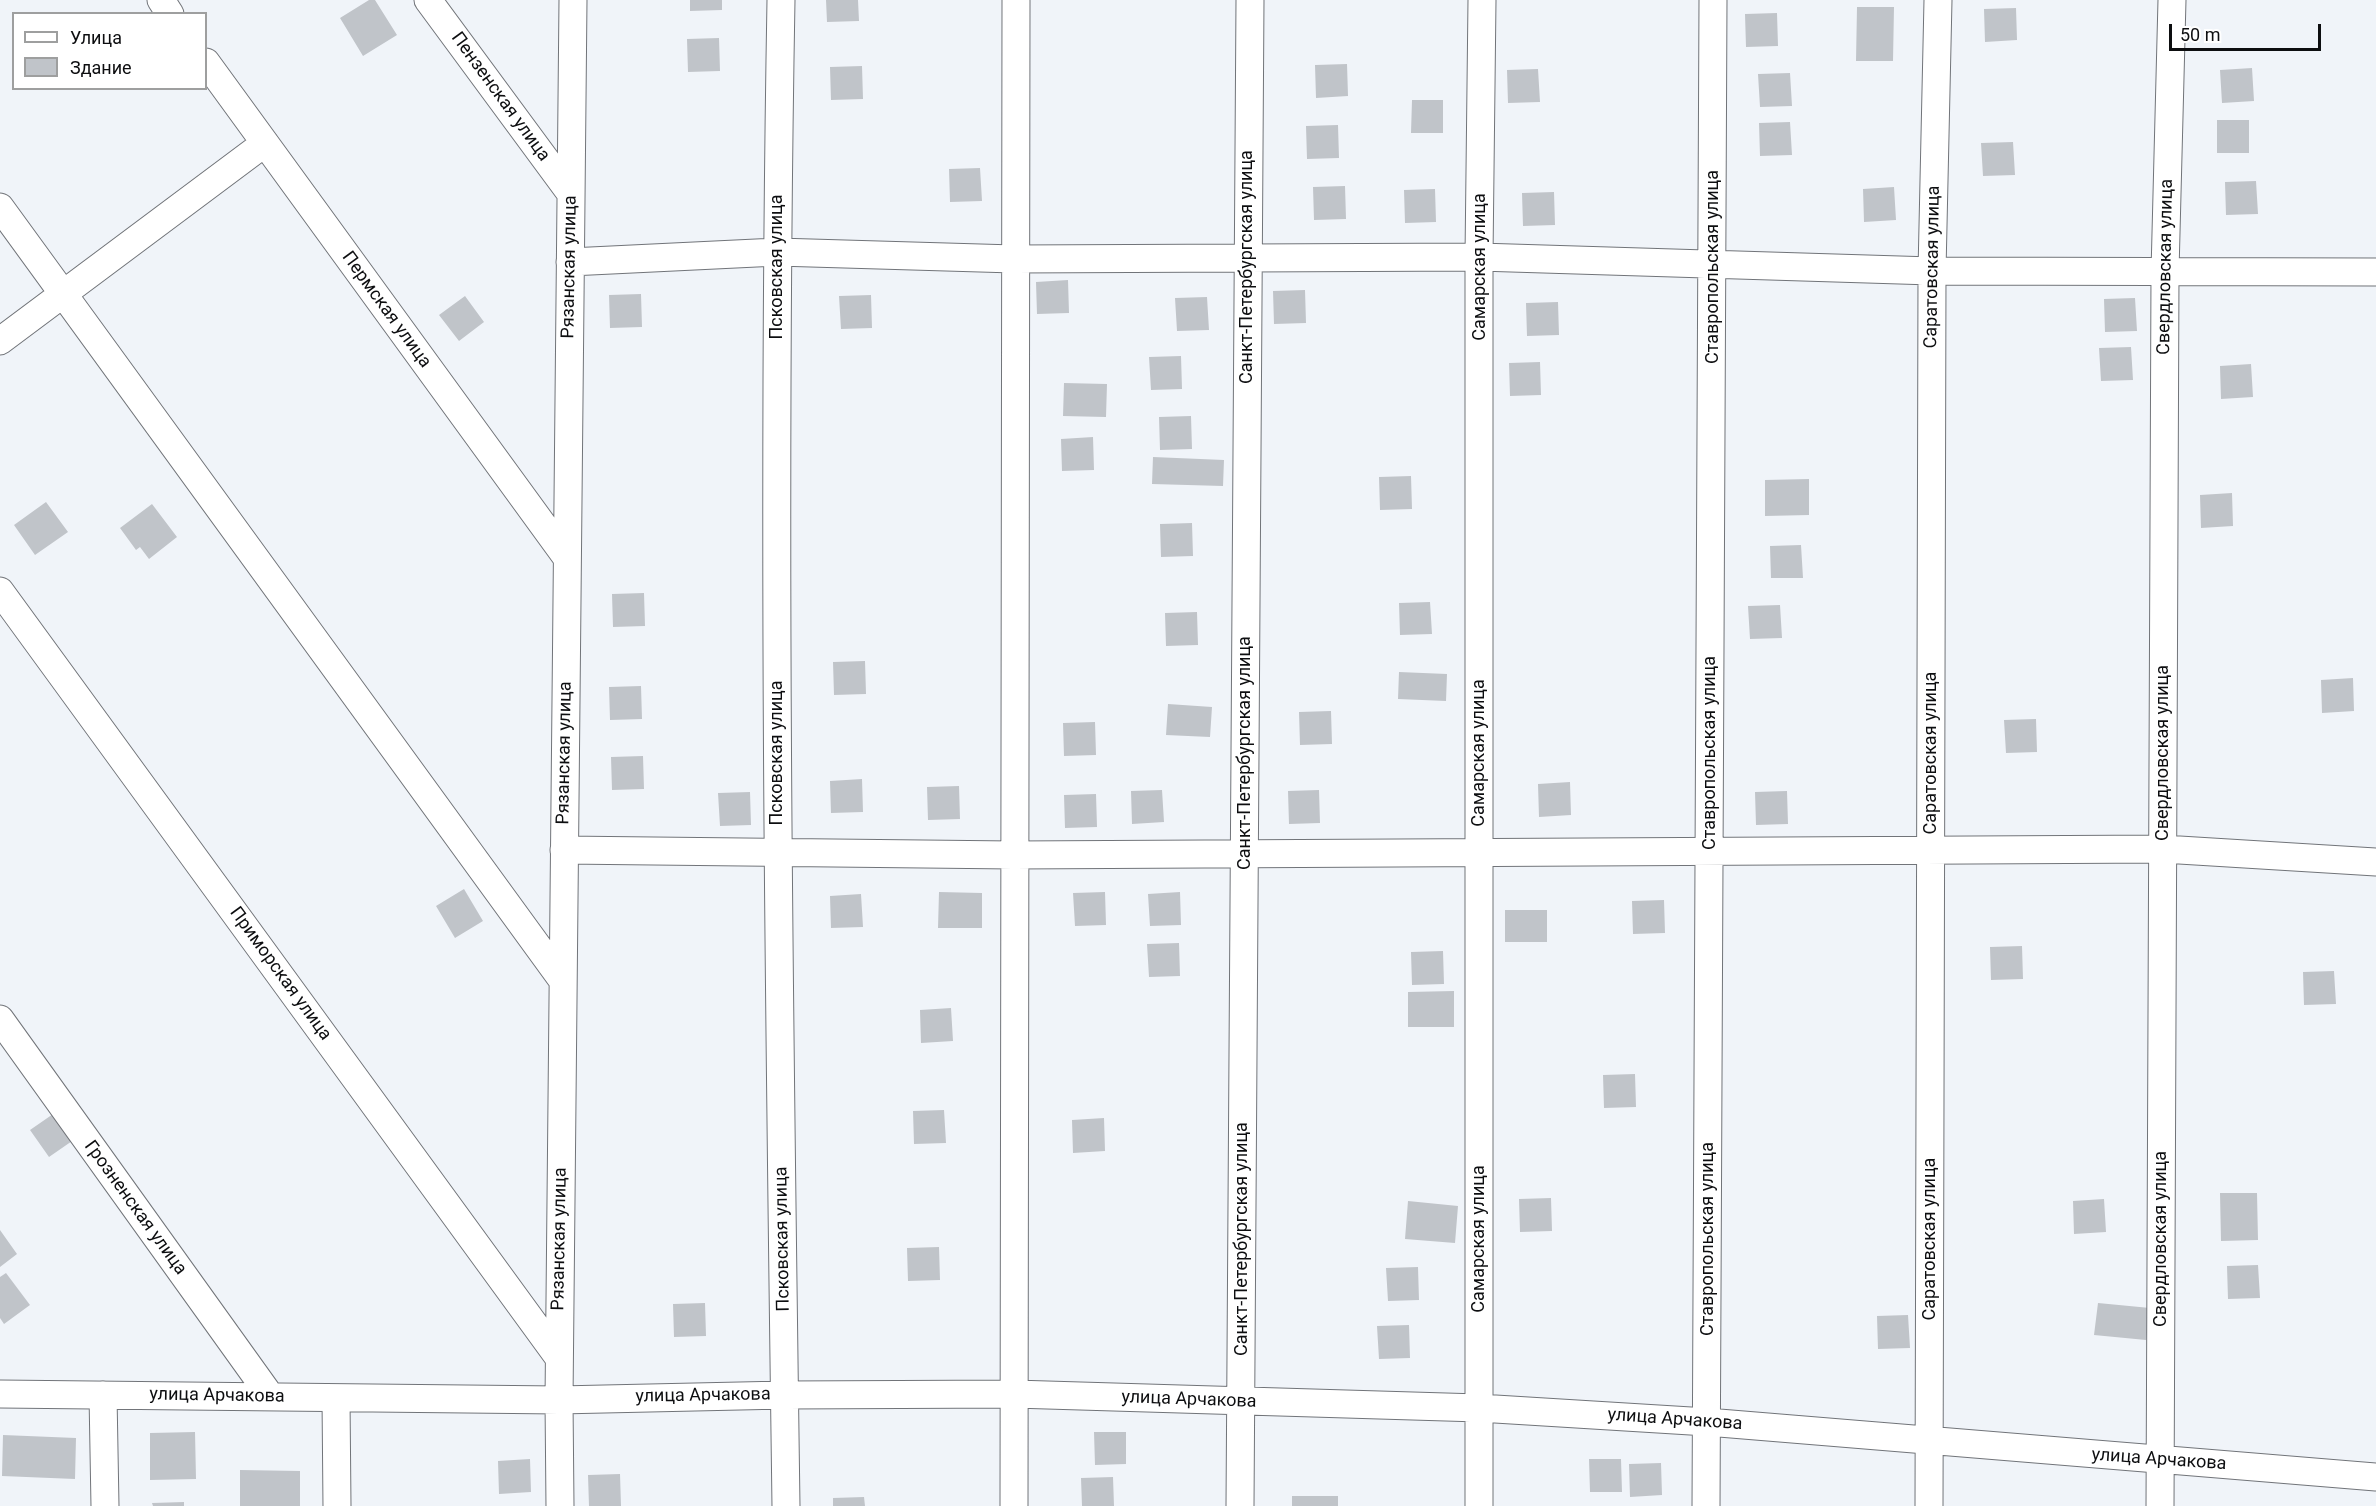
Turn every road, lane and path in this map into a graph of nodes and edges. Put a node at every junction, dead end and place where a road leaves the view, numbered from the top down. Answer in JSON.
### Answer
{"nodes":[{"id":1,"x":428,"y":0,"type":"edge"},
{"id":2,"x":573,"y":0,"type":"edge"},
{"id":3,"x":781,"y":0,"type":"edge"},
{"id":4,"x":1016,"y":0,"type":"edge"},
{"id":5,"x":1250,"y":0,"type":"edge"},
{"id":6,"x":1482,"y":0,"type":"edge"},
{"id":7,"x":1713,"y":0,"type":"edge"},
{"id":8,"x":1938,"y":0,"type":"edge"},
{"id":9,"x":2172,"y":0,"type":"edge"},
{"id":10,"x":207,"y":63,"type":"edge"},
{"id":11,"x":265,"y":143,"type":"junction"},
{"id":12,"x":571,"y":194,"type":"junction"},
{"id":13,"x":0,"y":207,"type":"edge"},
{"id":14,"x":777,"y":252,"type":"junction"},
{"id":15,"x":1479,"y":257,"type":"junction"},
{"id":16,"x":1014,"y":259,"type":"junction"},
{"id":17,"x":1247,"y":259,"type":"junction"},
{"id":18,"x":570,"y":262,"type":"junction"},
{"id":19,"x":1713,"y":262,"type":"junction"},
{"id":20,"x":1932,"y":271,"type":"junction"},
{"id":21,"x":2165,"y":272,"type":"junction"},
{"id":22,"x":2376,"y":272,"type":"edge"},
{"id":23,"x":64,"y":295,"type":"junction"},
{"id":24,"x":0,"y":341,"type":"edge"},
{"id":25,"x":567,"y":558,"type":"junction"},
{"id":26,"x":0,"y":591,"type":"edge"},
{"id":27,"x":2163,"y":849,"type":"junction"},
{"id":28,"x":564,"y":850,"type":"junction"},
{"id":29,"x":1931,"y":851,"type":"junction"},
{"id":30,"x":1709,"y":852,"type":"junction"},
{"id":31,"x":1244,"y":853,"type":"junction"},
{"id":32,"x":1479,"y":853,"type":"junction"},
{"id":33,"x":778,"y":854,"type":"junction"},
{"id":34,"x":1013,"y":855,"type":"junction"},
{"id":35,"x":2376,"y":862,"type":"edge"},
{"id":36,"x":563,"y":981,"type":"junction"},
{"id":37,"x":0,"y":1019,"type":"edge"},
{"id":38,"x":559,"y":1358,"type":"junction"},
{"id":39,"x":5,"y":1388,"type":"edge"},
{"id":40,"x":1014,"y":1394,"type":"junction"},
{"id":41,"x":104,"y":1395,"type":"junction"},
{"id":42,"x":785,"y":1395,"type":"junction"},
{"id":43,"x":271,"y":1397,"type":"junction"},
{"id":44,"x":336,"y":1398,"type":"junction"},
{"id":45,"x":559,"y":1400,"type":"junction"},
{"id":46,"x":1241,"y":1402,"type":"junction"},
{"id":47,"x":1479,"y":1408,"type":"junction"},
{"id":48,"x":1707,"y":1422,"type":"junction"},
{"id":49,"x":1929,"y":1442,"type":"junction"},
{"id":50,"x":2160,"y":1459,"type":"junction"},
{"id":51,"x":2376,"y":1477,"type":"edge"},
{"id":52,"x":105,"y":1506,"type":"edge"},
{"id":53,"x":337,"y":1506,"type":"edge"},
{"id":54,"x":561,"y":1506,"type":"edge"},
{"id":55,"x":786,"y":1506,"type":"edge"},
{"id":56,"x":1014,"y":1506,"type":"edge"},
{"id":57,"x":1240,"y":1506,"type":"edge"},
{"id":58,"x":1479,"y":1506,"type":"edge"},
{"id":59,"x":1706,"y":1506,"type":"edge"},
{"id":60,"x":1929,"y":1506,"type":"edge"},
{"id":61,"x":2160,"y":1506,"type":"edge"}],
"edges":[{"from":1,"to":12,"type":"street","name":"Пензенская улица"},
{"from":2,"to":12,"type":"street","name":"Рязанская улица"},
{"from":3,"to":14,"type":"street","name":"Псковская улица"},
{"from":4,"to":16,"type":"street"},
{"from":5,"to":17,"type":"street","name":"Санкт-Петербургская улица"},
{"from":6,"to":15,"type":"street","name":"Самарская улица"},
{"from":7,"to":19,"type":"street","name":"Ставропольская улица"},
{"from":8,"to":20,"type":"street","name":"Саратовская улица"},
{"from":9,"to":21,"type":"street","name":"Свердловская улица"},
{"from":10,"to":11,"type":"street","name":"Пермская улица"},
{"from":11,"to":23,"type":"street"},
{"from":11,"to":25,"type":"street","name":"Пермская улица"},
{"from":12,"to":18,"type":"street","name":"Рязанская улица"},
{"from":13,"to":23,"type":"street"},
{"from":14,"to":16,"type":"street"},
{"from":14,"to":18,"type":"street"},
{"from":14,"to":33,"type":"street","name":"Псковская улица"},
{"from":15,"to":17,"type":"street"},
{"from":15,"to":19,"type":"street"},
{"from":15,"to":32,"type":"street","name":"Самарская улица"},
{"from":16,"to":17,"type":"street"},
{"from":16,"to":34,"type":"street"},
{"from":17,"to":31,"type":"street","name":"Санкт-Петербургская улица"},
{"from":18,"to":25,"type":"street","name":"Рязанская улица"},
{"from":19,"to":20,"type":"street"},
{"from":19,"to":30,"type":"street","name":"Ставропольская улица"},
{"from":20,"to":21,"type":"street"},
{"from":20,"to":29,"type":"street","name":"Саратовская улица"},
{"from":21,"to":22,"type":"street"},
{"from":21,"to":27,"type":"street","name":"Свердловская улица"},
{"from":23,"to":24,"type":"street"},
{"from":23,"to":36,"type":"street"},
{"from":25,"to":28,"type":"street","name":"Рязанская улица"},
{"from":26,"to":38,"type":"street","name":"Приморская улица"},
{"from":27,"to":29,"type":"street"},
{"from":27,"to":35,"type":"street"},
{"from":27,"to":50,"type":"street","name":"Свердловская улица"},
{"from":28,"to":33,"type":"street"},
{"from":28,"to":36,"type":"street","name":"Рязанская улица"},
{"from":29,"to":30,"type":"street"},
{"from":29,"to":49,"type":"street","name":"Саратовская улица"},
{"from":30,"to":32,"type":"street"},
{"from":30,"to":48,"type":"street","name":"Ставропольская улица"},
{"from":31,"to":32,"type":"street"},
{"from":31,"to":34,"type":"street"},
{"from":31,"to":46,"type":"street","name":"Санкт-Петербургская улица"},
{"from":32,"to":47,"type":"street","name":"Самарская улица"},
{"from":33,"to":34,"type":"street"},
{"from":33,"to":42,"type":"street","name":"Псковская улица"},
{"from":34,"to":40,"type":"street"},
{"from":36,"to":38,"type":"street","name":"Рязанская улица"},
{"from":37,"to":43,"type":"street","name":"Грозненская улица"},
{"from":38,"to":45,"type":"street","name":"Рязанская улица"},
{"from":39,"to":41,"type":"street","name":"улица Арчакова"},
{"from":40,"to":42,"type":"street","name":"улица Арчакова"},
{"from":40,"to":46,"type":"street","name":"улица Арчакова"},
{"from":40,"to":56,"type":"street"},
{"from":41,"to":43,"type":"street","name":"улица Арчакова"},
{"from":41,"to":52,"type":"street"},
{"from":42,"to":45,"type":"street","name":"улица Арчакова"},
{"from":42,"to":55,"type":"street","name":"Псковская улица"},
{"from":43,"to":44,"type":"street","name":"улица Арчакова"},
{"from":44,"to":45,"type":"street","name":"улица Арчакова"},
{"from":44,"to":53,"type":"street"},
{"from":45,"to":54,"type":"street","name":"Рязанская улица"},
{"from":46,"to":47,"type":"street","name":"улица Арчакова"},
{"from":46,"to":57,"type":"street","name":"Санкт-Петербургская улица"},
{"from":47,"to":48,"type":"street","name":"улица Арчакова"},
{"from":47,"to":58,"type":"street","name":"Самарская улица"},
{"from":48,"to":49,"type":"street","name":"улица Арчакова"},
{"from":48,"to":59,"type":"street","name":"Ставропольская улица"},
{"from":49,"to":50,"type":"street","name":"улица Арчакова"},
{"from":49,"to":60,"type":"street","name":"Саратовская улица"},
{"from":50,"to":51,"type":"street","name":"улица Арчакова"},
{"from":50,"to":61,"type":"street","name":"Свердловская улица"}]}
